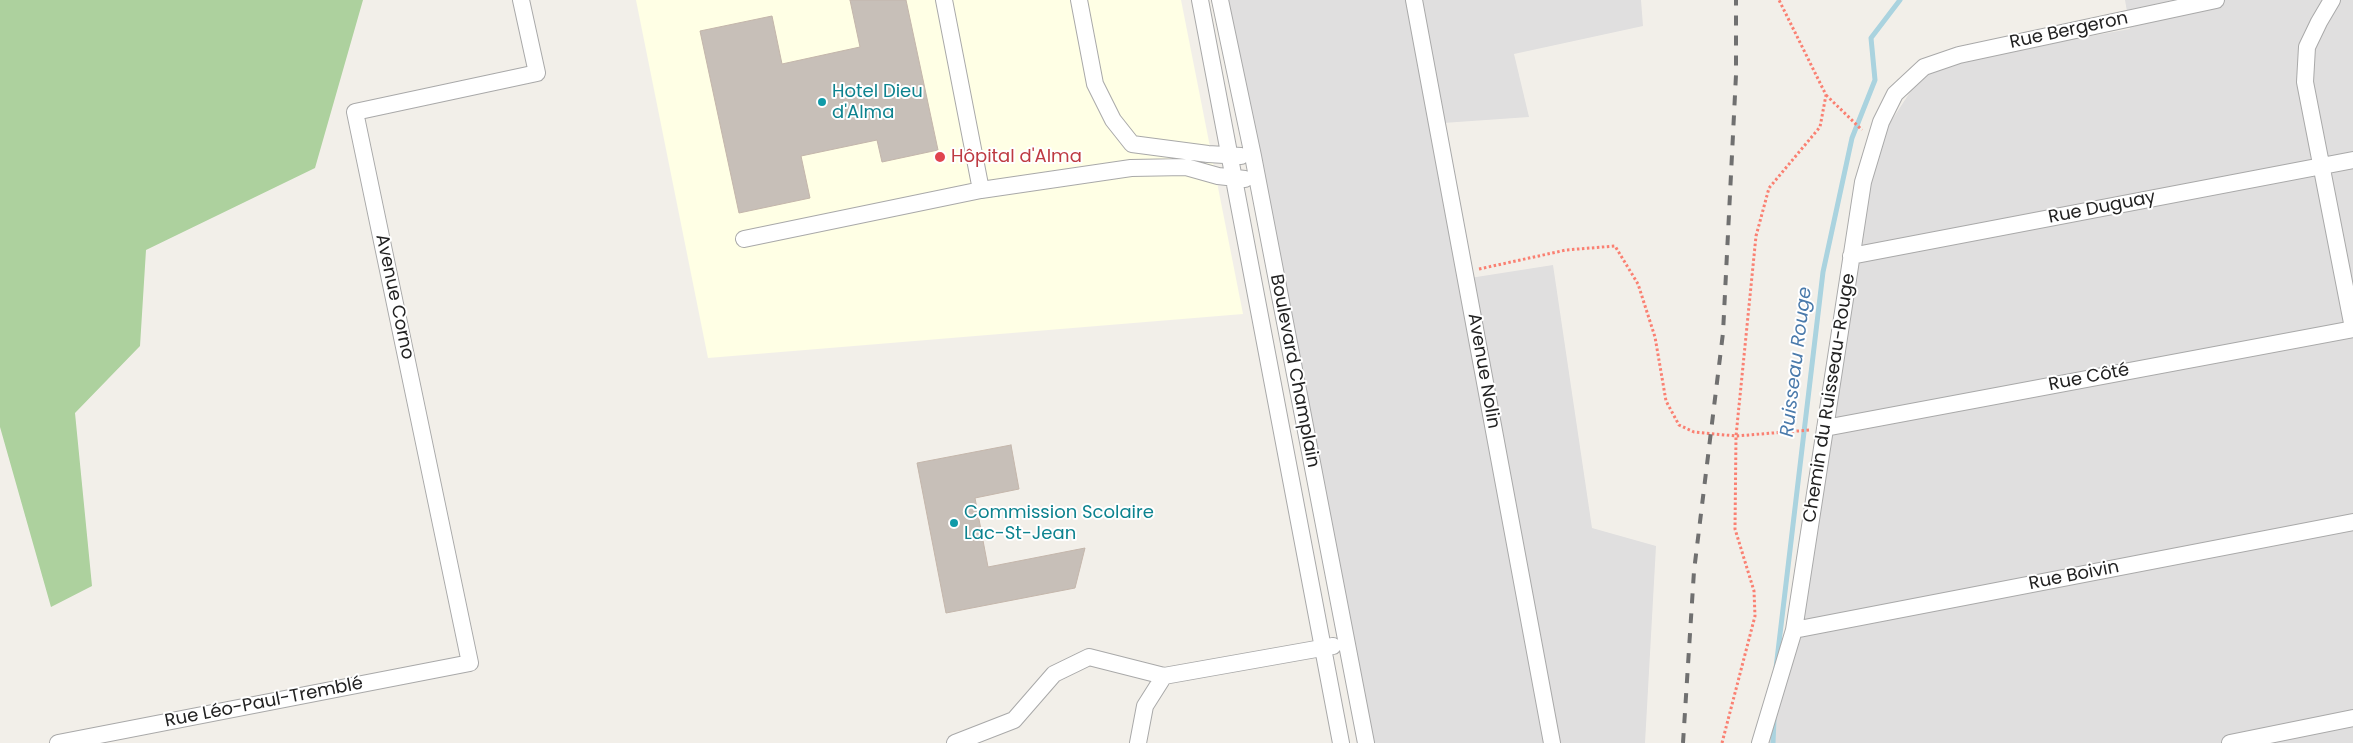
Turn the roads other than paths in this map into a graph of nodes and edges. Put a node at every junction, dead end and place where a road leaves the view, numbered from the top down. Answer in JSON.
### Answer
{"nodes":[{"id":1,"x":521,"y":0,"type":"edge"},
{"id":2,"x":944,"y":0,"type":"edge"},
{"id":3,"x":1079,"y":0,"type":"edge"},
{"id":4,"x":1200,"y":0,"type":"edge"},
{"id":5,"x":1220,"y":0,"type":"edge"},
{"id":6,"x":1414,"y":0,"type":"edge"},
{"id":7,"x":2216,"y":0,"type":"edge"},
{"id":8,"x":2332,"y":0,"type":"edge"},
{"id":9,"x":1924,"y":67,"type":"joint"},
{"id":10,"x":1230,"y":156,"type":"junction"},
{"id":11,"x":1253,"y":156,"type":"junction"},
{"id":12,"x":2353,"y":160,"type":"edge"},
{"id":13,"x":2322,"y":166,"type":"junction"},
{"id":14,"x":1235,"y":179,"type":"junction"},
{"id":15,"x":1257,"y":179,"type":"junction"},
{"id":16,"x":981,"y":190,"type":"junction"},
{"id":17,"x":744,"y":239,"type":"dead end"},
{"id":18,"x":1852,"y":256,"type":"junction"},
{"id":19,"x":2353,"y":328,"type":"edge"},
{"id":20,"x":1825,"y":428,"type":"junction"},
{"id":21,"x":2353,"y":522,"type":"edge"},
{"id":22,"x":1794,"y":630,"type":"junction"},
{"id":23,"x":1346,"y":643,"type":"junction"},
{"id":24,"x":1323,"y":648,"type":"junction"},
{"id":25,"x":470,"y":663,"type":"joint"},
{"id":26,"x":1164,"y":676,"type":"junction"},
{"id":27,"x":2353,"y":718,"type":"edge"},
{"id":28,"x":58,"y":743,"type":"edge"},
{"id":29,"x":955,"y":743,"type":"edge"},
{"id":30,"x":1138,"y":743,"type":"edge"},
{"id":31,"x":1341,"y":743,"type":"edge"},
{"id":32,"x":1366,"y":743,"type":"edge"},
{"id":33,"x":1552,"y":743,"type":"edge"},
{"id":34,"x":1760,"y":743,"type":"edge"},
{"id":35,"x":2230,"y":743,"type":"edge"}],
"edges":[{"from":1,"to":25,"type":"street","name":"Avenue Corno"},
{"from":2,"to":16,"type":"street"},
{"from":3,"to":10,"type":"street"},
{"from":4,"to":10,"type":"street","name":"Boulevard Champlain"},
{"from":5,"to":11,"type":"street","name":"Boulevard Champlain"},
{"from":6,"to":33,"type":"street","name":"Avenue Nolin"},
{"from":7,"to":9,"type":"street","name":"Rue Bergeron"},
{"from":8,"to":13,"type":"street"},
{"from":9,"to":18,"type":"street","name":"Chemin du Ruisseau-Rouge"},
{"from":10,"to":11,"type":"street"},
{"from":10,"to":14,"type":"street","name":"Boulevard Champlain"},
{"from":11,"to":15,"type":"street","name":"Boulevard Champlain"},
{"from":12,"to":13,"type":"street","name":"Rue Duguay"},
{"from":13,"to":18,"type":"street","name":"Rue Duguay"},
{"from":13,"to":19,"type":"street"},
{"from":14,"to":15,"type":"street"},
{"from":14,"to":16,"type":"street"},
{"from":14,"to":24,"type":"street","name":"Boulevard Champlain"},
{"from":15,"to":23,"type":"street","name":"Boulevard Champlain"},
{"from":16,"to":17,"type":"street"},
{"from":18,"to":20,"type":"street","name":"Chemin du Ruisseau-Rouge"},
{"from":19,"to":20,"type":"street","name":"Rue Côté"},
{"from":20,"to":22,"type":"street","name":"Chemin du Ruisseau-Rouge"},
{"from":21,"to":22,"type":"street","name":"Rue Boivin"},
{"from":22,"to":34,"type":"street","name":"Chemin du Ruisseau-Rouge"},
{"from":23,"to":24,"type":"street"},
{"from":23,"to":32,"type":"street","name":"Boulevard Champlain"},
{"from":24,"to":26,"type":"street"},
{"from":24,"to":31,"type":"street","name":"Boulevard Champlain"},
{"from":25,"to":28,"type":"street","name":"Rue Léo-Paul-Tremblé"},
{"from":26,"to":29,"type":"street"},
{"from":26,"to":30,"type":"street"},
{"from":27,"to":35,"type":"street"}]}
